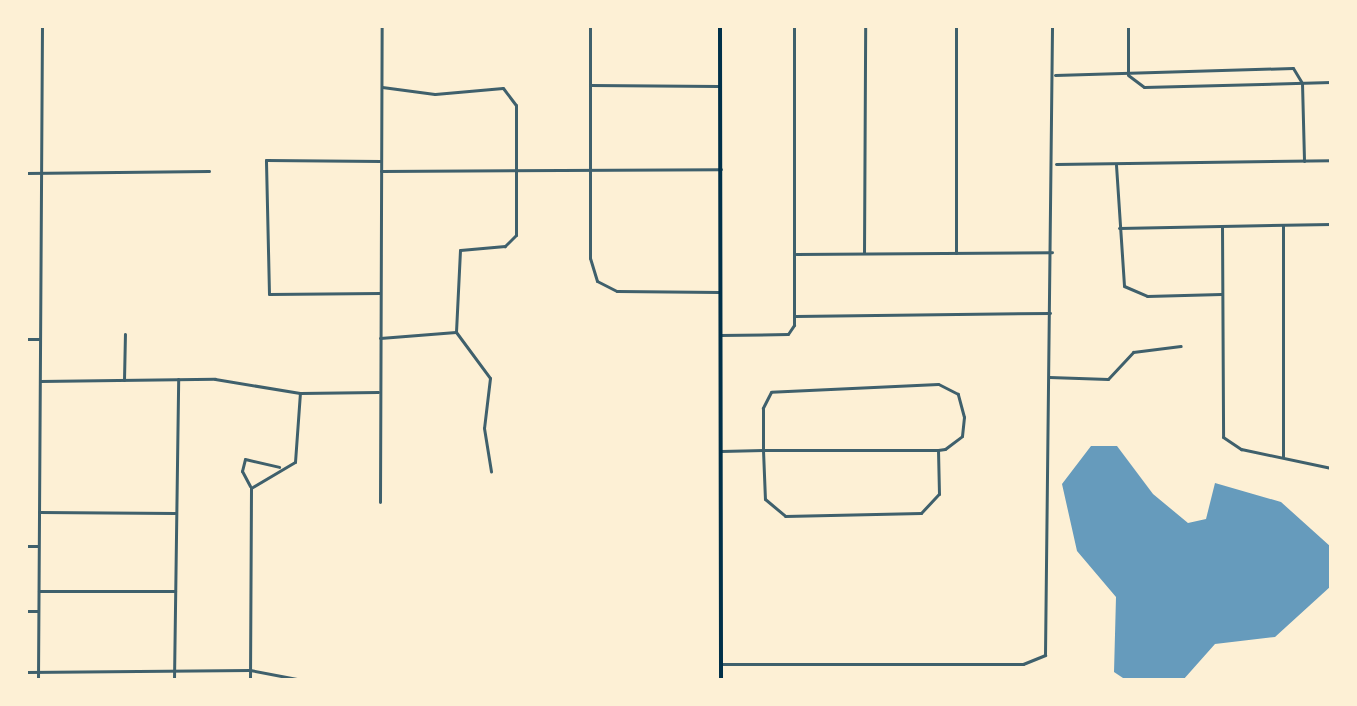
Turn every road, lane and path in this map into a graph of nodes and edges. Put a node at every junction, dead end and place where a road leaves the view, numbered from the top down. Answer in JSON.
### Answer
{"nodes":[{"id":1,"x":42,"y":26,"type":"edge"},
{"id":2,"x":382,"y":26,"type":"edge"},
{"id":3,"x":590,"y":26,"type":"edge"},
{"id":4,"x":720,"y":26,"type":"edge"},
{"id":5,"x":794,"y":26,"type":"edge"},
{"id":6,"x":865,"y":26,"type":"edge"},
{"id":7,"x":956,"y":26,"type":"edge"},
{"id":8,"x":1052,"y":26,"type":"edge"},
{"id":9,"x":1128,"y":26,"type":"edge"},
{"id":10,"x":1055,"y":75,"type":"junction"},
{"id":11,"x":1128,"y":75,"type":"junction"},
{"id":12,"x":1331,"y":82,"type":"edge"},
{"id":13,"x":1302,"y":83,"type":"junction"},
{"id":14,"x":590,"y":85,"type":"junction"},
{"id":15,"x":720,"y":86,"type":"junction"},
{"id":16,"x":381,"y":87,"type":"junction"},
{"id":17,"x":1331,"y":160,"type":"edge"},
{"id":18,"x":381,"y":161,"type":"junction"},
{"id":19,"x":1304,"y":161,"type":"junction"},
{"id":20,"x":1056,"y":164,"type":"junction"},
{"id":21,"x":1116,"y":165,"type":"junction"},
{"id":22,"x":590,"y":169,"type":"junction"},
{"id":23,"x":721,"y":169,"type":"junction"},
{"id":24,"x":515,"y":170,"type":"junction"},
{"id":25,"x":209,"y":171,"type":"dead end"},
{"id":26,"x":381,"y":171,"type":"junction"},
{"id":27,"x":26,"y":173,"type":"edge"},
{"id":28,"x":40,"y":173,"type":"junction"},
{"id":29,"x":1331,"y":224,"type":"edge"},
{"id":30,"x":1283,"y":225,"type":"junction"},
{"id":31,"x":1222,"y":226,"type":"junction"},
{"id":32,"x":1118,"y":228,"type":"junction"},
{"id":33,"x":1052,"y":252,"type":"junction"},
{"id":34,"x":864,"y":253,"type":"junction"},
{"id":35,"x":956,"y":253,"type":"junction"},
{"id":36,"x":796,"y":254,"type":"junction"},
{"id":37,"x":719,"y":292,"type":"junction"},
{"id":38,"x":380,"y":293,"type":"junction"},
{"id":39,"x":1221,"y":294,"type":"junction"},
{"id":40,"x":1050,"y":313,"type":"junction"},
{"id":41,"x":795,"y":316,"type":"junction"},
{"id":42,"x":456,"y":332,"type":"junction"},
{"id":43,"x":125,"y":334,"type":"dead end"},
{"id":44,"x":720,"y":335,"type":"junction"},
{"id":45,"x":380,"y":338,"type":"junction"},
{"id":46,"x":26,"y":339,"type":"edge"},
{"id":47,"x":40,"y":339,"type":"junction"},
{"id":48,"x":1181,"y":346,"type":"dead end"},
{"id":49,"x":1049,"y":377,"type":"junction"},
{"id":50,"x":178,"y":379,"type":"junction"},
{"id":51,"x":124,"y":380,"type":"junction"},
{"id":52,"x":40,"y":381,"type":"junction"},
{"id":53,"x":380,"y":392,"type":"junction"},
{"id":54,"x":300,"y":393,"type":"junction"},
{"id":55,"x":763,"y":450,"type":"junction"},
{"id":56,"x":938,"y":450,"type":"junction"},
{"id":57,"x":721,"y":451,"type":"junction"},
{"id":58,"x":1283,"y":456,"type":"junction"},
{"id":59,"x":279,"y":467,"type":"junction"},
{"id":60,"x":1331,"y":468,"type":"edge"},
{"id":61,"x":491,"y":471,"type":"dead end"},
{"id":62,"x":251,"y":488,"type":"junction"},
{"id":63,"x":380,"y":502,"type":"dead end"},
{"id":64,"x":39,"y":512,"type":"junction"},
{"id":65,"x":176,"y":513,"type":"junction"},
{"id":66,"x":26,"y":546,"type":"edge"},
{"id":67,"x":39,"y":546,"type":"junction"},
{"id":68,"x":39,"y":591,"type":"junction"},
{"id":69,"x":176,"y":591,"type":"junction"},
{"id":70,"x":26,"y":611,"type":"edge"},
{"id":71,"x":39,"y":611,"type":"junction"},
{"id":72,"x":721,"y":664,"type":"junction"},
{"id":73,"x":250,"y":670,"type":"junction"},
{"id":74,"x":175,"y":671,"type":"junction"},
{"id":75,"x":26,"y":672,"type":"edge"},
{"id":76,"x":39,"y":672,"type":"junction"},
{"id":77,"x":38,"y":680,"type":"edge"},
{"id":78,"x":174,"y":680,"type":"edge"},
{"id":79,"x":250,"y":680,"type":"edge"},
{"id":80,"x":302,"y":680,"type":"edge"},
{"id":81,"x":721,"y":680,"type":"edge"}],
"edges":[{"from":1,"to":28,"type":"street"},
{"from":2,"to":16,"type":"street"},
{"from":3,"to":14,"type":"street"},
{"from":4,"to":15,"type":"main road"},
{"from":5,"to":36,"type":"street"},
{"from":6,"to":34,"type":"street"},
{"from":7,"to":35,"type":"street"},
{"from":8,"to":10,"type":"street"},
{"from":9,"to":11,"type":"street"},
{"from":10,"to":11,"type":"street"},
{"from":10,"to":20,"type":"street"},
{"from":11,"to":13,"type":"street"},
{"from":11,"to":13,"type":"street"},
{"from":12,"to":13,"type":"street"},
{"from":13,"to":19,"type":"street"},
{"from":14,"to":15,"type":"street"},
{"from":14,"to":22,"type":"street"},
{"from":15,"to":23,"type":"main road"},
{"from":16,"to":18,"type":"street"},
{"from":16,"to":24,"type":"street"},
{"from":17,"to":19,"type":"street"},
{"from":18,"to":26,"type":"street"},
{"from":18,"to":38,"type":"street"},
{"from":19,"to":21,"type":"street"},
{"from":20,"to":21,"type":"street"},
{"from":20,"to":33,"type":"street"},
{"from":21,"to":32,"type":"street"},
{"from":22,"to":23,"type":"street"},
{"from":22,"to":24,"type":"street"},
{"from":22,"to":37,"type":"street"},
{"from":23,"to":37,"type":"main road"},
{"from":24,"to":26,"type":"street"},
{"from":24,"to":42,"type":"street"},
{"from":25,"to":28,"type":"street"},
{"from":26,"to":38,"type":"street"},
{"from":27,"to":28,"type":"street"},
{"from":28,"to":47,"type":"street"},
{"from":29,"to":30,"type":"street"},
{"from":30,"to":31,"type":"street"},
{"from":30,"to":58,"type":"street"},
{"from":31,"to":32,"type":"street"},
{"from":31,"to":39,"type":"street"},
{"from":32,"to":39,"type":"street"},
{"from":33,"to":35,"type":"street"},
{"from":33,"to":40,"type":"street"},
{"from":34,"to":35,"type":"street"},
{"from":34,"to":36,"type":"street"},
{"from":36,"to":41,"type":"street"},
{"from":37,"to":44,"type":"main road"},
{"from":38,"to":45,"type":"street"},
{"from":39,"to":58,"type":"street"},
{"from":40,"to":41,"type":"street"},
{"from":40,"to":49,"type":"street"},
{"from":41,"to":44,"type":"street"},
{"from":42,"to":45,"type":"street"},
{"from":42,"to":61,"type":"street"},
{"from":43,"to":51,"type":"street"},
{"from":44,"to":57,"type":"main road"},
{"from":45,"to":53,"type":"street"},
{"from":46,"to":47,"type":"street"},
{"from":47,"to":52,"type":"street"},
{"from":48,"to":49,"type":"street"},
{"from":49,"to":72,"type":"street"},
{"from":50,"to":51,"type":"street"},
{"from":50,"to":54,"type":"street"},
{"from":50,"to":65,"type":"street"},
{"from":51,"to":52,"type":"street"},
{"from":52,"to":64,"type":"street"},
{"from":53,"to":54,"type":"street"},
{"from":53,"to":63,"type":"street"},
{"from":54,"to":59,"type":"street"},
{"from":55,"to":56,"type":"street"},
{"from":55,"to":56,"type":"street"},
{"from":55,"to":56,"type":"street"},
{"from":55,"to":57,"type":"street"},
{"from":57,"to":72,"type":"main road"},
{"from":58,"to":60,"type":"street"},
{"from":59,"to":62,"type":"street"},
{"from":59,"to":62,"type":"street"},
{"from":62,"to":73,"type":"street"},
{"from":64,"to":65,"type":"street"},
{"from":64,"to":67,"type":"street"},
{"from":65,"to":69,"type":"street"},
{"from":66,"to":67,"type":"street"},
{"from":67,"to":68,"type":"street"},
{"from":68,"to":69,"type":"street"},
{"from":68,"to":71,"type":"street"},
{"from":69,"to":74,"type":"street"},
{"from":70,"to":71,"type":"street"},
{"from":71,"to":76,"type":"street"},
{"from":72,"to":81,"type":"main road"},
{"from":73,"to":74,"type":"street"},
{"from":73,"to":79,"type":"street"},
{"from":73,"to":80,"type":"street"},
{"from":74,"to":76,"type":"street"},
{"from":74,"to":78,"type":"street"},
{"from":75,"to":76,"type":"street"},
{"from":76,"to":77,"type":"street"}]}
